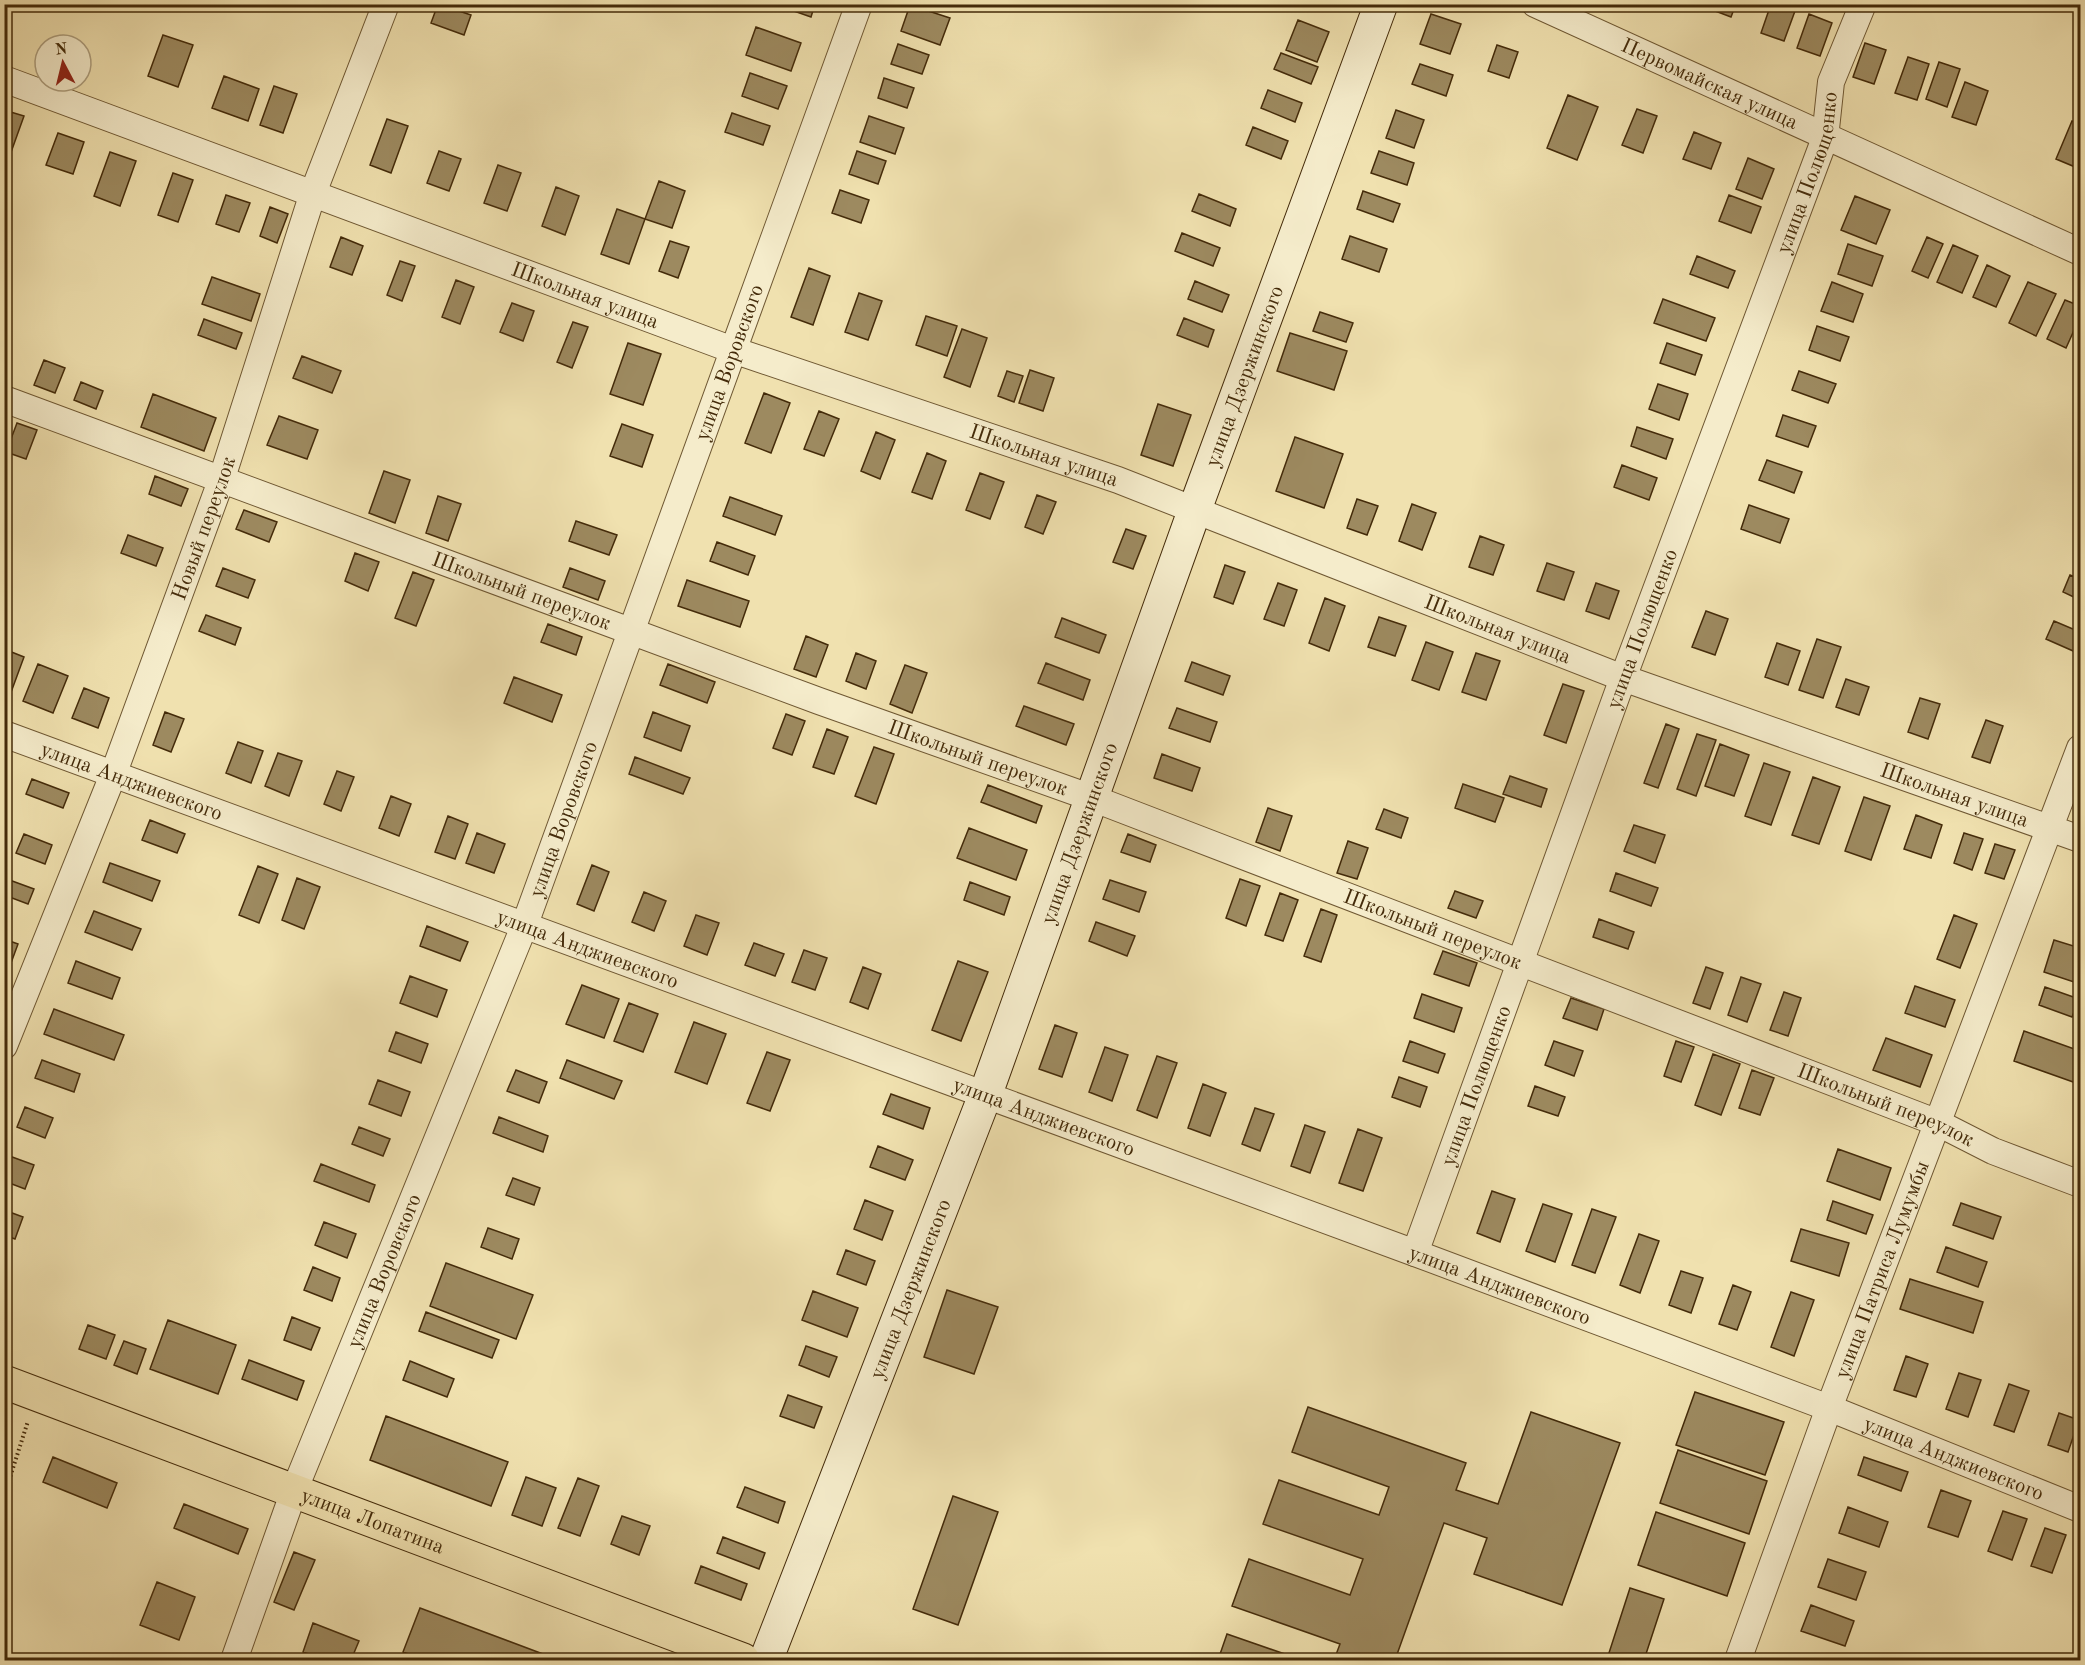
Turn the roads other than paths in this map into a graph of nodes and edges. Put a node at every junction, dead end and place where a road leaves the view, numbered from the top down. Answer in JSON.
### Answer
{"nodes":[{"id":1,"x":386,"y":4,"type":"edge"},
{"id":2,"x":859,"y":4,"type":"edge"},
{"id":3,"x":1381,"y":4,"type":"edge"},
{"id":4,"x":1535,"y":4,"type":"edge"},
{"id":5,"x":1863,"y":4,"type":"edge"},
{"id":6,"x":4,"y":79,"type":"edge"},
{"id":7,"x":1825,"y":138,"type":"junction"},
{"id":8,"x":314,"y":193,"type":"junction"},
{"id":9,"x":2080,"y":252,"type":"edge"},
{"id":10,"x":733,"y":350,"type":"junction"},
{"id":11,"x":4,"y":399,"type":"edge"},
{"id":12,"x":221,"y":481,"type":"junction"},
{"id":13,"x":1195,"y":509,"type":"junction"},
{"id":14,"x":632,"y":631,"type":"junction"},
{"id":15,"x":1623,"y":678,"type":"junction"},
{"id":16,"x":4,"y":734,"type":"edge"},
{"id":17,"x":2080,"y":748,"type":"edge"},
{"id":18,"x":113,"y":775,"type":"junction"},
{"id":19,"x":1092,"y":798,"type":"junction"},
{"id":20,"x":2050,"y":828,"type":"junction"},
{"id":21,"x":2080,"y":839,"type":"edge"},
{"id":22,"x":525,"y":924,"type":"junction"},
{"id":23,"x":1519,"y":963,"type":"junction"},
{"id":24,"x":4,"y":1046,"type":"edge"},
{"id":25,"x":986,"y":1093,"type":"junction"},
{"id":26,"x":1938,"y":1123,"type":"junction"},
{"id":27,"x":2080,"y":1184,"type":"edge"},
{"id":28,"x":1414,"y":1253,"type":"junction"},
{"id":29,"x":4,"y":1382,"type":"edge"},
{"id":30,"x":1829,"y":1408,"type":"junction"},
{"id":31,"x":294,"y":1491,"type":"junction"},
{"id":32,"x":2080,"y":1509,"type":"edge"},
{"id":33,"x":234,"y":1660,"type":"edge"},
{"id":34,"x":743,"y":1660,"type":"edge"},
{"id":35,"x":766,"y":1660,"type":"edge"},
{"id":36,"x":1738,"y":1660,"type":"edge"}],
"edges":[{"from":1,"to":8,"type":"street","name":"Новый переулок"},
{"from":2,"to":10,"type":"street","name":"улица Воровского"},
{"from":3,"to":13,"type":"street","name":"улица Дзержинского"},
{"from":4,"to":7,"type":"street","name":"Первомайская улица"},
{"from":5,"to":7,"type":"street","name":"улица Полющенко"},
{"from":6,"to":8,"type":"street","name":"Школьная улица"},
{"from":7,"to":9,"type":"street","name":"Первомайская улица"},
{"from":7,"to":15,"type":"street","name":"улица Полющенко"},
{"from":8,"to":10,"type":"street","name":"Школьная улица"},
{"from":8,"to":12,"type":"street","name":"Новый переулок"},
{"from":10,"to":13,"type":"street","name":"Школьная улица"},
{"from":10,"to":14,"type":"street","name":"улица Воровского"},
{"from":11,"to":12,"type":"street","name":"Школьный переулок"},
{"from":12,"to":14,"type":"street","name":"Школьный переулок"},
{"from":12,"to":18,"type":"street","name":"Новый переулок"},
{"from":13,"to":15,"type":"street","name":"Школьная улица"},
{"from":13,"to":19,"type":"street","name":"улица Дзержинского"},
{"from":14,"to":19,"type":"street","name":"Школьный переулок"},
{"from":14,"to":22,"type":"street","name":"улица Воровского"},
{"from":15,"to":20,"type":"street","name":"Школьная улица"},
{"from":15,"to":23,"type":"street","name":"улица Полющенко"},
{"from":16,"to":18,"type":"street","name":"улица Анджиевского"},
{"from":17,"to":20,"type":"street","name":"улица Патриса Лумумбы"},
{"from":18,"to":22,"type":"street","name":"улица Анджиевского"},
{"from":18,"to":24,"type":"street","name":"Новый переулок"},
{"from":19,"to":23,"type":"street","name":"Школьный переулок"},
{"from":19,"to":25,"type":"street","name":"улица Дзержинского"},
{"from":20,"to":21,"type":"street","name":"Школьная улица"},
{"from":20,"to":26,"type":"street","name":"улица Патриса Лумумбы"},
{"from":22,"to":25,"type":"street","name":"улица Анджиевского"},
{"from":22,"to":31,"type":"street","name":"улица Воровского"},
{"from":23,"to":26,"type":"street","name":"Школьный переулок"},
{"from":23,"to":28,"type":"street","name":"улица Полющенко"},
{"from":25,"to":28,"type":"street","name":"улица Анджиевского"},
{"from":25,"to":35,"type":"street","name":"улица Дзержинского"},
{"from":26,"to":27,"type":"street","name":"Школьный переулок"},
{"from":26,"to":30,"type":"street","name":"улица Патриса Лумумбы"},
{"from":28,"to":30,"type":"street","name":"улица Анджиевского"},
{"from":29,"to":31,"type":"main road","name":"улица Лопатина"},
{"from":30,"to":32,"type":"street","name":"улица Анджиевского"},
{"from":30,"to":36,"type":"street","name":"улица Патриса Лумумбы"},
{"from":31,"to":33,"type":"street","name":"улица Воровского"},
{"from":31,"to":34,"type":"main road","name":"улица Лопатина"}]}
